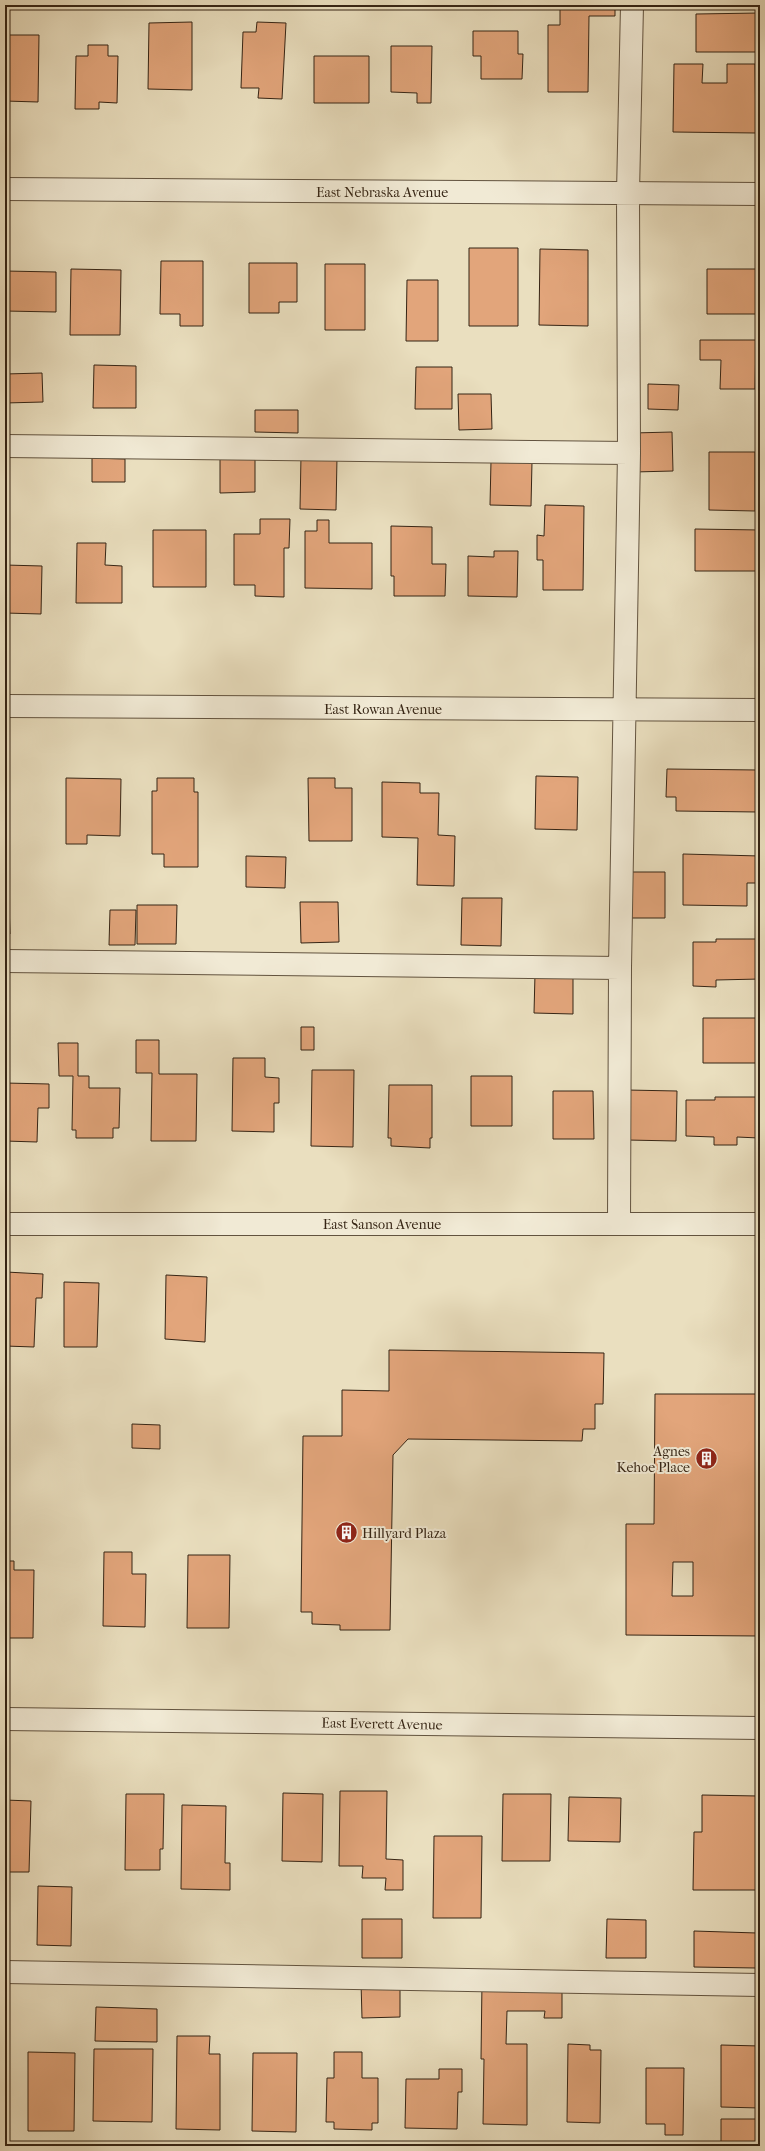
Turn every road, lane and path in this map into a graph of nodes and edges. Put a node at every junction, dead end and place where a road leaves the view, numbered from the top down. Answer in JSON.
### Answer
{"nodes":[{"id":1,"x":632,"y":5,"type":"edge"},
{"id":2,"x":5,"y":189,"type":"edge"},
{"id":3,"x":628,"y":193,"type":"junction"},
{"id":4,"x":760,"y":194,"type":"edge"},
{"id":5,"x":5,"y":446,"type":"edge"},
{"id":6,"x":629,"y":453,"type":"junction"},
{"id":7,"x":5,"y":706,"type":"edge"},
{"id":8,"x":625,"y":710,"type":"junction"},
{"id":9,"x":760,"y":710,"type":"edge"},
{"id":10,"x":5,"y":961,"type":"edge"},
{"id":11,"x":620,"y":968,"type":"junction"},
{"id":12,"x":5,"y":1224,"type":"edge"},
{"id":13,"x":619,"y":1224,"type":"junction"},
{"id":14,"x":760,"y":1224,"type":"edge"},
{"id":15,"x":5,"y":1719,"type":"edge"},
{"id":16,"x":760,"y":1728,"type":"edge"},
{"id":17,"x":5,"y":1972,"type":"edge"},
{"id":18,"x":760,"y":1985,"type":"edge"}],
"edges":[{"from":1,"to":3,"type":"street"},
{"from":2,"to":3,"type":"street","name":"East Nebraska Avenue"},
{"from":3,"to":4,"type":"street","name":"East Nebraska Avenue"},
{"from":3,"to":6,"type":"street"},
{"from":5,"to":6,"type":"street"},
{"from":6,"to":8,"type":"street"},
{"from":7,"to":8,"type":"street","name":"East Rowan Avenue"},
{"from":8,"to":9,"type":"street","name":"East Rowan Avenue"},
{"from":8,"to":11,"type":"street"},
{"from":10,"to":11,"type":"street"},
{"from":11,"to":13,"type":"street"},
{"from":12,"to":13,"type":"street","name":"East Sanson Avenue"},
{"from":13,"to":14,"type":"street","name":"East Sanson Avenue"},
{"from":15,"to":16,"type":"street","name":"East Everett Avenue"},
{"from":17,"to":18,"type":"street"}]}
